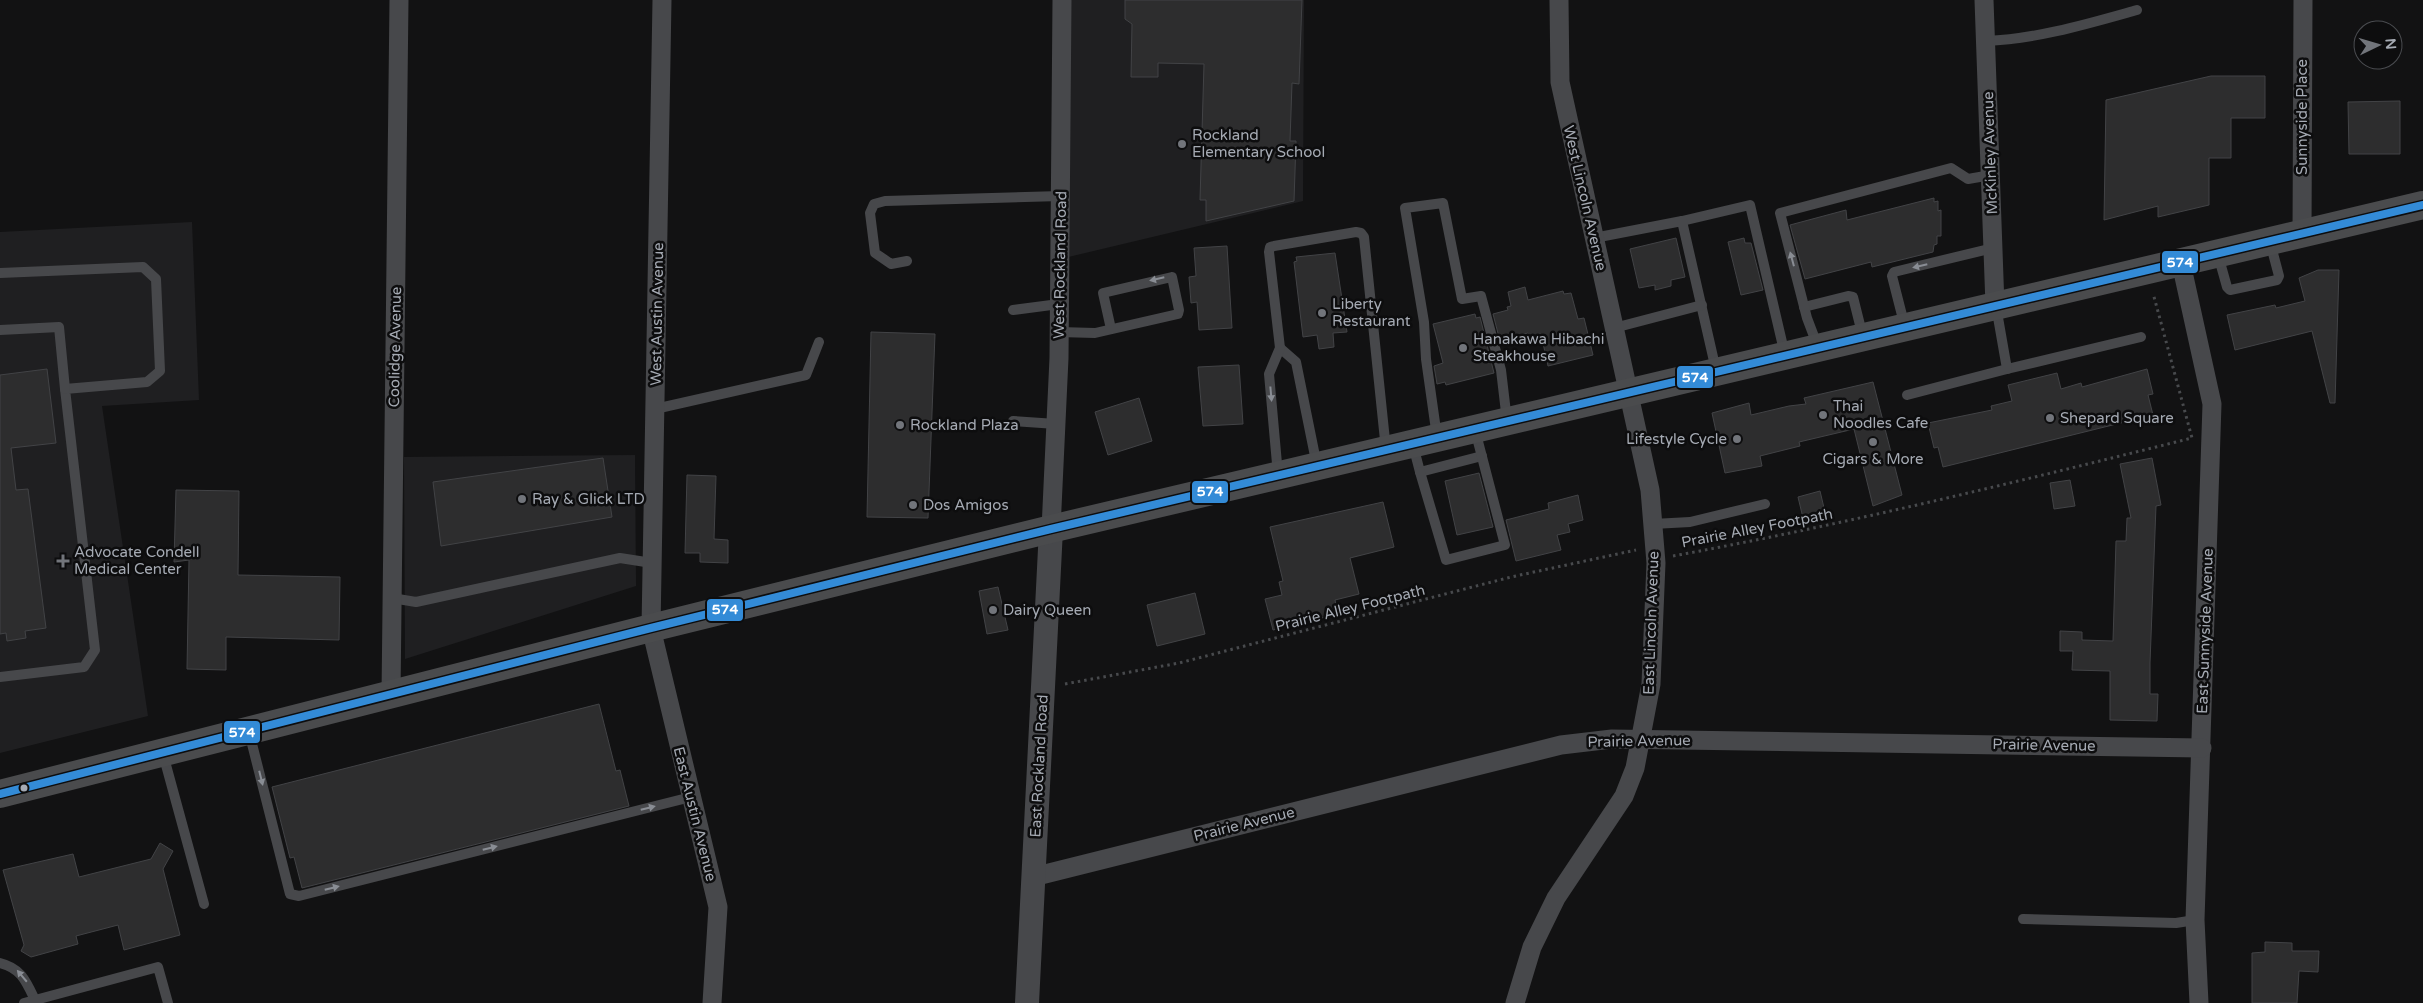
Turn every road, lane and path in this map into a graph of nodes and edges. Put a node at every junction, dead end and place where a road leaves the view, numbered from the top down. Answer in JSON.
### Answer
{"nodes":[{"id":1,"x":400,"y":0,"type":"edge"},
{"id":2,"x":662,"y":0,"type":"edge"},
{"id":3,"x":1062,"y":0,"type":"edge"},
{"id":4,"x":1559,"y":0,"type":"edge"},
{"id":5,"x":1984,"y":0,"type":"edge"},
{"id":6,"x":2303,"y":0,"type":"edge"},
{"id":7,"x":2137,"y":10,"type":"dead end"},
{"id":8,"x":1986,"y":41,"type":"junction"},
{"id":9,"x":1991,"y":175,"type":"junction"},
{"id":10,"x":1061,"y":196,"type":"junction"},
{"id":11,"x":2423,"y":205,"type":"edge"},
{"id":12,"x":1682,"y":221,"type":"junction"},
{"id":13,"x":2302,"y":234,"type":"junction"},
{"id":14,"x":1594,"y":238,"type":"junction"},
{"id":15,"x":2270,"y":242,"type":"junction"},
{"id":16,"x":1993,"y":248,"type":"junction"},
{"id":17,"x":2218,"y":254,"type":"junction"},
{"id":18,"x":907,"y":261,"type":"dead end"},
{"id":19,"x":2181,"y":262,"type":"junction"},
{"id":20,"x":0,"y":273,"type":"edge"},
{"id":21,"x":2153,"y":293,"type":"dead end"},
{"id":22,"x":1059,"y":304,"type":"junction"},
{"id":23,"x":1702,"y":306,"type":"junction"},
{"id":24,"x":1804,"y":306,"type":"junction"},
{"id":25,"x":1995,"y":306,"type":"junction"},
{"id":26,"x":1013,"y":310,"type":"dead end"},
{"id":27,"x":1905,"y":327,"type":"junction"},
{"id":28,"x":1614,"y":328,"type":"junction"},
{"id":29,"x":1111,"y":329,"type":"junction"},
{"id":30,"x":0,"y":330,"type":"edge"},
{"id":31,"x":1059,"y":332,"type":"junction"},
{"id":32,"x":1864,"y":337,"type":"junction"},
{"id":33,"x":2141,"y":337,"type":"dead end"},
{"id":34,"x":819,"y":342,"type":"dead end"},
{"id":35,"x":1280,"y":348,"type":"junction"},
{"id":36,"x":1818,"y":348,"type":"junction"},
{"id":37,"x":1786,"y":356,"type":"junction"},
{"id":38,"x":2007,"y":369,"type":"junction"},
{"id":39,"x":1716,"y":373,"type":"junction"},
{"id":40,"x":65,"y":389,"type":"junction"},
{"id":41,"x":1629,"y":394,"type":"junction"},
{"id":42,"x":1907,"y":395,"type":"dead end"},
{"id":43,"x":655,"y":409,"type":"junction"},
{"id":44,"x":1013,"y":421,"type":"dead end"},
{"id":45,"x":1507,"y":422,"type":"junction"},
{"id":46,"x":1056,"y":424,"type":"junction"},
{"id":47,"x":1475,"y":430,"type":"junction"},
{"id":48,"x":1425,"y":441,"type":"junction"},
{"id":49,"x":1386,"y":450,"type":"junction"},
{"id":50,"x":1482,"y":456,"type":"junction"},
{"id":51,"x":1317,"y":466,"type":"junction"},
{"id":52,"x":1420,"y":472,"type":"junction"},
{"id":53,"x":1278,"y":476,"type":"junction"},
{"id":54,"x":1765,"y":504,"type":"dead end"},
{"id":55,"x":1653,"y":524,"type":"junction"},
{"id":56,"x":1051,"y":529,"type":"junction"},
{"id":57,"x":1654,"y":546,"type":"junction"},
{"id":58,"x":652,"y":563,"type":"junction"},
{"id":59,"x":392,"y":598,"type":"junction"},
{"id":60,"x":651,"y":628,"type":"junction"},
{"id":61,"x":0,"y":677,"type":"edge"},
{"id":62,"x":1065,"y":684,"type":"dead end"},
{"id":63,"x":391,"y":695,"type":"junction"},
{"id":64,"x":249,"y":731,"type":"junction"},
{"id":65,"x":1641,"y":738,"type":"junction"},
{"id":66,"x":2202,"y":748,"type":"junction"},
{"id":67,"x":163,"y":753,"type":"junction"},
{"id":68,"x":0,"y":794,"type":"edge"},
{"id":69,"x":691,"y":797,"type":"junction"},
{"id":70,"x":1033,"y":877,"type":"junction"},
{"id":71,"x":204,"y":904,"type":"dead end"},
{"id":72,"x":2024,"y":919,"type":"dead end"},
{"id":73,"x":2195,"y":920,"type":"junction"},
{"id":74,"x":0,"y":963,"type":"edge"},
{"id":75,"x":35,"y":1000,"type":"junction"},
{"id":76,"x":24,"y":1003,"type":"edge"},
{"id":77,"x":168,"y":1003,"type":"edge"},
{"id":78,"x":712,"y":1003,"type":"edge"},
{"id":79,"x":1027,"y":1003,"type":"edge"},
{"id":80,"x":1515,"y":1003,"type":"edge"},
{"id":81,"x":2199,"y":1003,"type":"edge"}],
"edges":[{"from":1,"to":59,"type":"street","name":"Coolidge Avenue"},
{"from":2,"to":43,"type":"street","name":"West Austin Avenue"},
{"from":3,"to":10,"type":"street","name":"West Rockland Road"},
{"from":4,"to":14,"type":"street","name":"West Lincoln Avenue"},
{"from":5,"to":8,"type":"street","name":"McKinley Avenue"},
{"from":6,"to":13,"type":"street","name":"Sunnyside Place"},
{"from":7,"to":8,"type":"lane"},
{"from":8,"to":9,"type":"street","name":"McKinley Avenue"},
{"from":9,"to":16,"type":"street","name":"McKinley Avenue"},
{"from":24,"to":9,"type":"lane","one_way":true},
{"from":10,"to":18,"type":"lane"},
{"from":10,"to":22,"type":"street","name":"West Rockland Road"},
{"from":11,"to":13,"type":"main road"},
{"from":12,"to":14,"type":"lane"},
{"from":12,"to":23,"type":"lane"},
{"from":12,"to":37,"type":"lane"},
{"from":13,"to":15,"type":"main road"},
{"from":14,"to":28,"type":"street","name":"West Lincoln Avenue"},
{"from":15,"to":17,"type":"main road"},
{"from":15,"to":17,"type":"lane"},
{"from":16,"to":25,"type":"street","name":"McKinley Avenue"},
{"from":16,"to":27,"type":"lane","one_way":true},
{"from":17,"to":19,"type":"main road"},
{"from":19,"to":25,"type":"main road"},
{"from":19,"to":66,"type":"street","name":"East Sunnyside Avenue"},
{"from":20,"to":40,"type":"lane"},
{"from":21,"to":57,"type":"path","name":"Prairie Alley Footpath"},
{"from":22,"to":26,"type":"lane"},
{"from":22,"to":31,"type":"street","name":"West Rockland Road"},
{"from":23,"to":28,"type":"lane"},
{"from":23,"to":39,"type":"lane"},
{"from":24,"to":32,"type":"lane"},
{"from":24,"to":36,"type":"lane"},
{"from":25,"to":27,"type":"main road"},
{"from":25,"to":38,"type":"lane"},
{"from":27,"to":32,"type":"main road"},
{"from":28,"to":41,"type":"street","name":"West Lincoln Avenue"},
{"from":29,"to":29,"type":"lane","one_way":true},
{"from":29,"to":31,"type":"lane"},
{"from":30,"to":40,"type":"lane"},
{"from":31,"to":46,"type":"street","name":"West Rockland Road"},
{"from":32,"to":36,"type":"main road"},
{"from":33,"to":38,"type":"lane"},
{"from":34,"to":43,"type":"lane"},
{"from":35,"to":49,"type":"lane"},
{"from":35,"to":51,"type":"lane"},
{"from":35,"to":53,"type":"lane","one_way":true},
{"from":36,"to":37,"type":"main road"},
{"from":37,"to":39,"type":"main road"},
{"from":38,"to":42,"type":"lane"},
{"from":39,"to":41,"type":"main road"},
{"from":40,"to":61,"type":"lane"},
{"from":41,"to":45,"type":"main road"},
{"from":41,"to":55,"type":"street","name":"East Lincoln Avenue"},
{"from":43,"to":58,"type":"street","name":"West Austin Avenue"},
{"from":44,"to":46,"type":"lane"},
{"from":45,"to":47,"type":"main road"},
{"from":45,"to":48,"type":"lane"},
{"from":46,"to":56,"type":"street","name":"West Rockland Road"},
{"from":47,"to":48,"type":"main road"},
{"from":47,"to":50,"type":"lane"},
{"from":48,"to":49,"type":"main road"},
{"from":48,"to":52,"type":"lane"},
{"from":49,"to":51,"type":"main road"},
{"from":50,"to":52,"type":"lane"},
{"from":50,"to":52,"type":"lane"},
{"from":51,"to":53,"type":"main road"},
{"from":53,"to":56,"type":"main road"},
{"from":54,"to":55,"type":"lane"},
{"from":55,"to":57,"type":"street","name":"East Lincoln Avenue"},
{"from":56,"to":60,"type":"main road"},
{"from":56,"to":70,"type":"street","name":"East Rockland Road"},
{"from":57,"to":62,"type":"path","name":"Prairie Alley Footpath"},
{"from":57,"to":65,"type":"street","name":"East Lincoln Avenue"},
{"from":58,"to":59,"type":"lane"},
{"from":58,"to":60,"type":"street","name":"West Austin Avenue"},
{"from":59,"to":63,"type":"street","name":"Coolidge Avenue"},
{"from":60,"to":63,"type":"main road"},
{"from":60,"to":69,"type":"street","name":"East Austin Avenue"},
{"from":63,"to":64,"type":"main road"},
{"from":64,"to":67,"type":"main road"},
{"from":64,"to":69,"type":"lane","one_way":true},
{"from":65,"to":66,"type":"street","name":"Prairie Avenue"},
{"from":65,"to":70,"type":"street","name":"Prairie Avenue"},
{"from":65,"to":80,"type":"street","name":"East Lincoln Avenue"},
{"from":66,"to":73,"type":"street","name":"East Sunnyside Avenue"},
{"from":67,"to":68,"type":"main road"},
{"from":67,"to":71,"type":"lane"},
{"from":69,"to":78,"type":"street","name":"East Austin Avenue"},
{"from":70,"to":79,"type":"street","name":"East Rockland Road"},
{"from":72,"to":73,"type":"lane"},
{"from":73,"to":81,"type":"street","name":"East Sunnyside Avenue"},
{"from":75,"to":74,"type":"lane","one_way":true},
{"from":75,"to":76,"type":"lane"},
{"from":75,"to":77,"type":"lane"}]}
